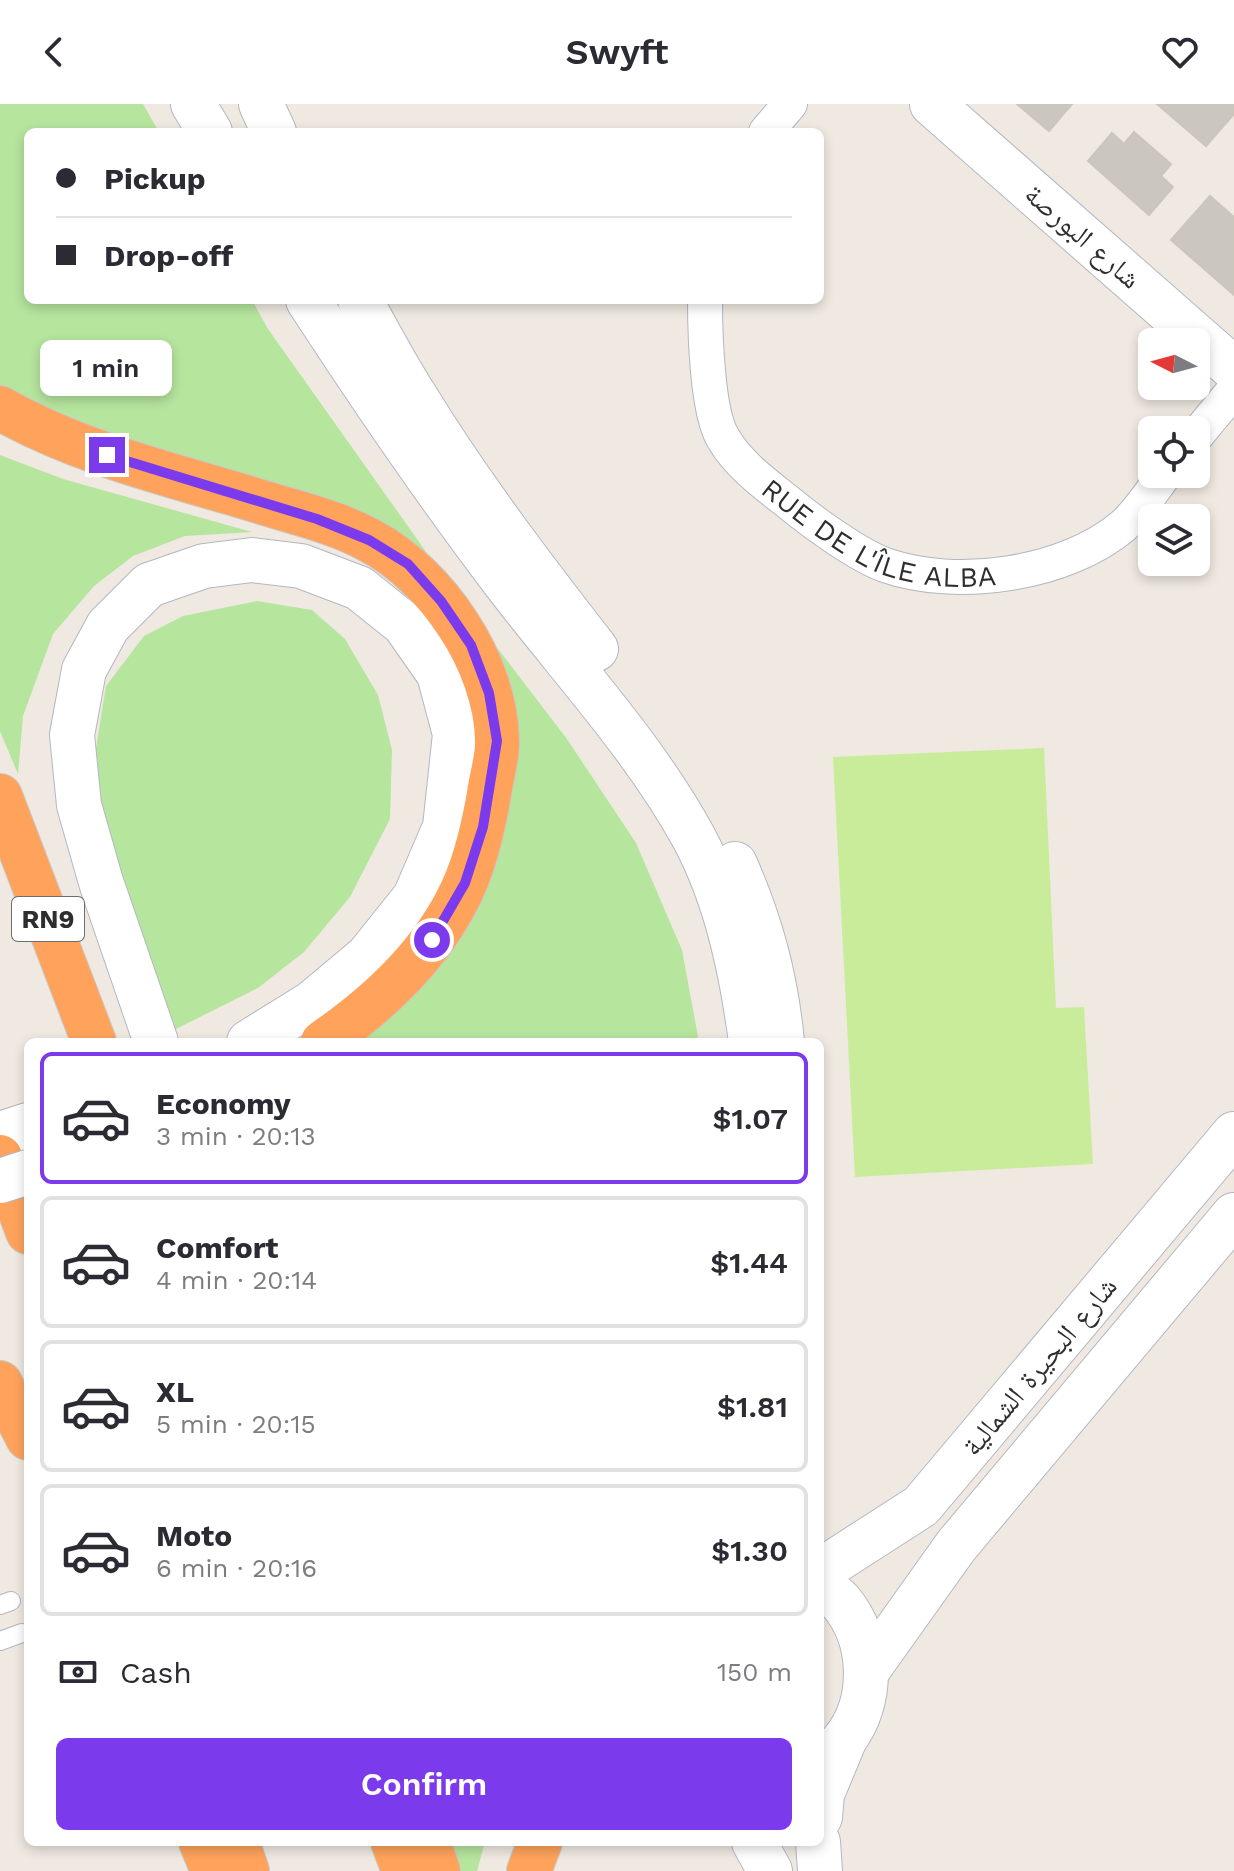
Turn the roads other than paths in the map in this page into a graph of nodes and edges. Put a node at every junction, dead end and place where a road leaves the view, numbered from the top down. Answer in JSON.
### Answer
{"nodes":[{"id":1,"x":193,"y":104,"type":"edge"},
{"id":2,"x":261,"y":104,"type":"edge"},
{"id":3,"x":790,"y":104,"type":"edge"},
{"id":4,"x":932,"y":104,"type":"edge"},
{"id":5,"x":208,"y":128,"type":"edge"},
{"id":6,"x":272,"y":128,"type":"edge"},
{"id":7,"x":769,"y":128,"type":"edge"},
{"id":8,"x":311,"y":304,"type":"edge"},
{"id":9,"x":362,"y":304,"type":"edge"},
{"id":10,"x":705,"y":304,"type":"edge"},
{"id":11,"x":1234,"y":369,"type":"edge"},
{"id":12,"x":1234,"y":390,"type":"edge"},
{"id":13,"x":0,"y":408,"type":"edge"},
{"id":14,"x":1210,"y":419,"type":"edge"},
{"id":15,"x":1154,"y":488,"type":"edge"},
{"id":16,"x":476,"y":737,"type":"junction"},
{"id":17,"x":0,"y":796,"type":"edge"},
{"id":18,"x":92,"y":1038,"type":"edge"},
{"id":19,"x":155,"y":1038,"type":"edge"},
{"id":20,"x":255,"y":1038,"type":"edge"},
{"id":21,"x":328,"y":1038,"type":"edge"},
{"id":22,"x":750,"y":1038,"type":"edge"},
{"id":23,"x":782,"y":1038,"type":"edge"},
{"id":24,"x":24,"y":1126,"type":"edge"},
{"id":25,"x":0,"y":1134,"type":"edge"},
{"id":26,"x":1234,"y":1134,"type":"edge"},
{"id":27,"x":0,"y":1157,"type":"edge"},
{"id":28,"x":24,"y":1173,"type":"edge"},
{"id":29,"x":0,"y":1181,"type":"edge"},
{"id":30,"x":1234,"y":1215,"type":"edge"},
{"id":31,"x":24,"y":1221,"type":"edge"},
{"id":32,"x":0,"y":1383,"type":"edge"},
{"id":33,"x":24,"y":1430,"type":"edge"},
{"id":34,"x":824,"y":1568,"type":"edge"},
{"id":35,"x":824,"y":1588,"type":"edge"},
{"id":36,"x":22,"y":1633,"type":"dead end"},
{"id":37,"x":0,"y":1641,"type":"edge"},
{"id":38,"x":867,"y":1671,"type":"junction"},
{"id":39,"x":832,"y":1752,"type":"edge"},
{"id":40,"x":824,"y":1786,"type":"edge"},
{"id":41,"x":203,"y":1846,"type":"edge"},
{"id":42,"x":238,"y":1846,"type":"edge"},
{"id":43,"x":395,"y":1846,"type":"edge"},
{"id":44,"x":429,"y":1846,"type":"edge"},
{"id":45,"x":538,"y":1846,"type":"edge"},
{"id":46,"x":756,"y":1846,"type":"edge"},
{"id":47,"x":818,"y":1846,"type":"edge"},
{"id":48,"x":213,"y":1871,"type":"edge"},
{"id":49,"x":247,"y":1871,"type":"edge"},
{"id":50,"x":404,"y":1871,"type":"edge"},
{"id":51,"x":438,"y":1871,"type":"edge"},
{"id":52,"x":529,"y":1871,"type":"edge"},
{"id":53,"x":770,"y":1871,"type":"edge"},
{"id":54,"x":820,"y":1871,"type":"edge"}],
"edges":[{"from":1,"to":5,"type":"main road"},
{"from":2,"to":6,"type":"main road"},
{"from":3,"to":7,"type":"street"},
{"from":4,"to":11,"type":"main road","name":"شارع البورصة"},
{"from":8,"to":22,"type":"main road"},
{"from":9,"to":23,"type":"main road"},
{"from":10,"to":15,"type":"street","name":"RUE DE L'ÎLE ALBA"},
{"from":12,"to":14,"type":"street"},
{"from":13,"to":16,"type":"highway"},
{"from":16,"to":19,"type":"main road"},
{"from":16,"to":20,"type":"main road"},
{"from":16,"to":21,"type":"highway"},
{"from":17,"to":18,"type":"highway","number":"RN9"},
{"from":24,"to":25,"type":"main road"},
{"from":26,"to":34,"type":"main road","name":"شارع البحيرة الشمالية"},
{"from":27,"to":31,"type":"highway"},
{"from":28,"to":29,"type":"main road","bridge":true},
{"from":30,"to":38,"type":"main road","name":"شارع البحيرة الشمالية"},
{"from":32,"to":33,"type":"highway"},
{"from":35,"to":38,"type":"main road"},
{"from":36,"to":37,"type":"lane"},
{"from":38,"to":39,"type":"main road"},
{"from":39,"to":40,"type":"main road"},
{"from":41,"to":48,"type":"highway"},
{"from":42,"to":49,"type":"highway"},
{"from":43,"to":50,"type":"highway"},
{"from":44,"to":51,"type":"highway"},
{"from":45,"to":52,"type":"highway"},
{"from":46,"to":53,"type":"main road"},
{"from":47,"to":54,"type":"main road"}]}
